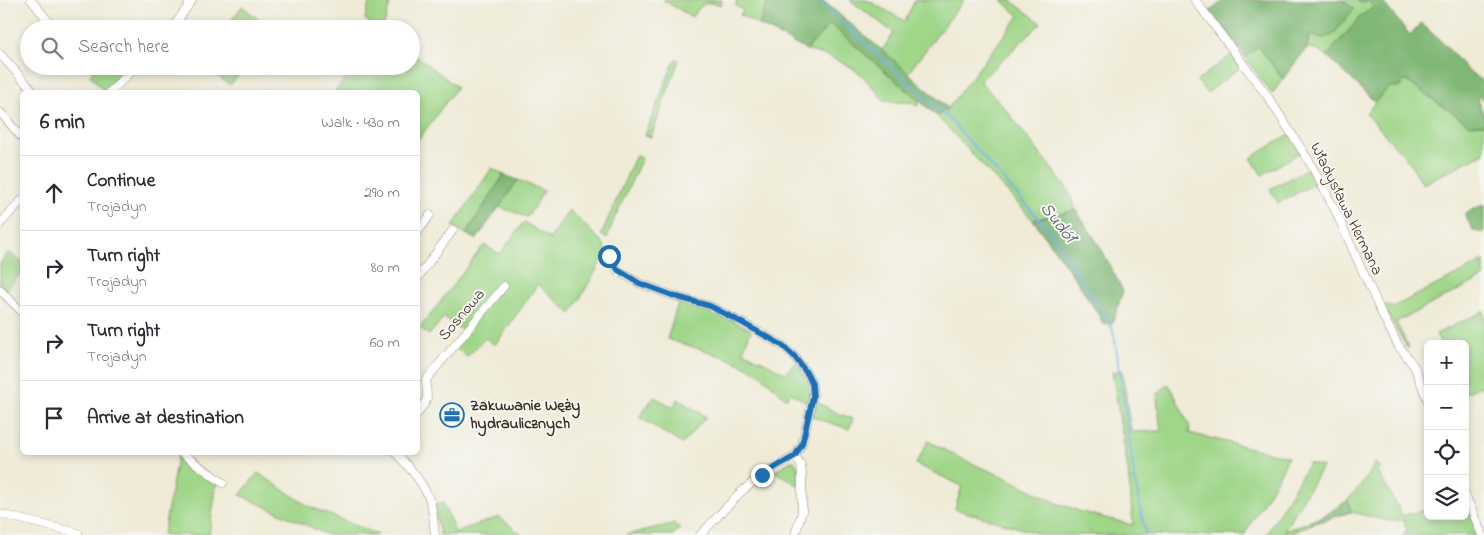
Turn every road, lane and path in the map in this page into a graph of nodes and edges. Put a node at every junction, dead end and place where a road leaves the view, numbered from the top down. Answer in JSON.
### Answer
{"nodes":[{"id":1,"x":31,"y":0,"type":"edge"},
{"id":2,"x":192,"y":0,"type":"edge"},
{"id":3,"x":1195,"y":0,"type":"edge"},
{"id":4,"x":48,"y":20,"type":"edge"},
{"id":5,"x":178,"y":20,"type":"edge"},
{"id":6,"x":0,"y":55,"type":"edge"},
{"id":7,"x":128,"y":75,"type":"edge"},
{"id":8,"x":32,"y":90,"type":"edge"},
{"id":9,"x":112,"y":90,"type":"edge"},
{"id":10,"x":0,"y":112,"type":"edge"},
{"id":11,"x":20,"y":136,"type":"edge"},
{"id":12,"x":20,"y":202,"type":"edge"},
{"id":13,"x":430,"y":215,"type":"dead end"},
{"id":14,"x":0,"y":224,"type":"edge"},
{"id":15,"x":420,"y":229,"type":"edge"},
{"id":16,"x":453,"y":230,"type":"dead end"},
{"id":17,"x":609,"y":256,"type":"dead end"},
{"id":18,"x":420,"y":274,"type":"edge"},
{"id":19,"x":504,"y":286,"type":"dead end"},
{"id":20,"x":0,"y":290,"type":"edge"},
{"id":21,"x":20,"y":310,"type":"edge"},
{"id":22,"x":1424,"y":391,"type":"edge"},
{"id":23,"x":420,"y":410,"type":"edge"},
{"id":24,"x":184,"y":455,"type":"edge"},
{"id":25,"x":398,"y":455,"type":"edge"},
{"id":26,"x":795,"y":456,"type":"junction"},
{"id":27,"x":223,"y":483,"type":"dead end"},
{"id":28,"x":1469,"y":504,"type":"edge"},
{"id":29,"x":0,"y":514,"type":"edge"},
{"id":30,"x":78,"y":533,"type":"dead end"},
{"id":31,"x":435,"y":535,"type":"edge"},
{"id":32,"x":700,"y":535,"type":"edge"},
{"id":33,"x":795,"y":535,"type":"edge"},
{"id":34,"x":1482,"y":535,"type":"edge"}],
"edges":[{"from":1,"to":4,"type":"street"},
{"from":2,"to":5,"type":"street"},
{"from":3,"to":22,"type":"street","name":"Władysława Hermana"},
{"from":6,"to":8,"type":"street"},
{"from":7,"to":9,"type":"street"},
{"from":10,"to":11,"type":"street"},
{"from":12,"to":14,"type":"street"},
{"from":13,"to":15,"type":"street"},
{"from":16,"to":18,"type":"street"},
{"from":17,"to":26,"type":"street"},
{"from":19,"to":23,"type":"street","name":"Sosnowa"},
{"from":20,"to":21,"type":"street"},
{"from":24,"to":27,"type":"street"},
{"from":25,"to":31,"type":"street"},
{"from":26,"to":32,"type":"street"},
{"from":26,"to":33,"type":"street"},
{"from":28,"to":34,"type":"street"},
{"from":29,"to":30,"type":"street"}]}
